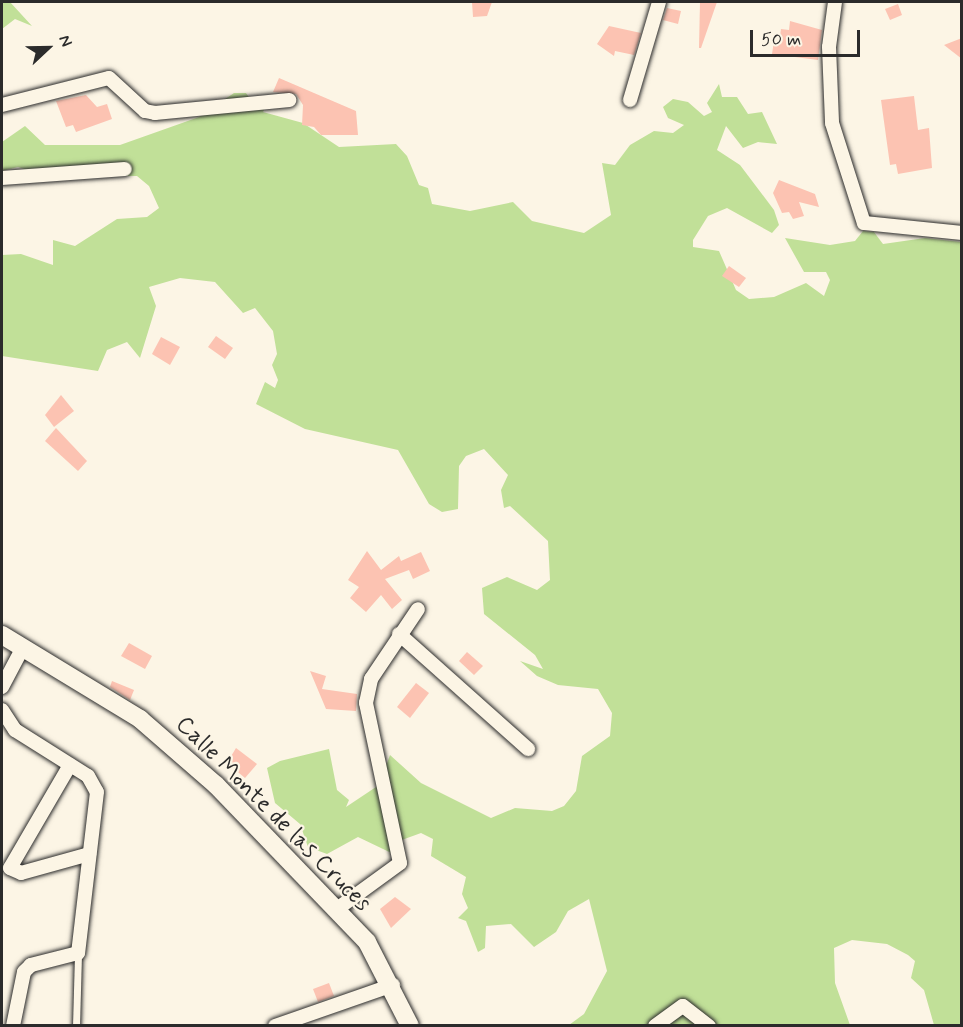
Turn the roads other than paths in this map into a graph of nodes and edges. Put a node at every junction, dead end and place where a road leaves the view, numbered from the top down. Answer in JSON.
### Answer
{"nodes":[{"id":1,"x":659,"y":2,"type":"edge"},
{"id":2,"x":835,"y":2,"type":"edge"},
{"id":3,"x":290,"y":100,"type":"dead end"},
{"id":4,"x":630,"y":100,"type":"dead end"},
{"id":5,"x":2,"y":105,"type":"edge"},
{"id":6,"x":125,"y":169,"type":"dead end"},
{"id":7,"x":2,"y":178,"type":"edge"},
{"id":8,"x":962,"y":233,"type":"edge"},
{"id":9,"x":418,"y":609,"type":"dead end"},
{"id":10,"x":399,"y":634,"type":"junction"},
{"id":11,"x":2,"y":635,"type":"edge"},
{"id":12,"x":22,"y":649,"type":"junction"},
{"id":13,"x":2,"y":687,"type":"edge"},
{"id":14,"x":2,"y":710,"type":"edge"},
{"id":15,"x":528,"y":748,"type":"dead end"},
{"id":16,"x":70,"y":765,"type":"junction"},
{"id":17,"x":89,"y":854,"type":"junction"},
{"id":18,"x":338,"y":909,"type":"junction"},
{"id":19,"x":78,"y":953,"type":"junction"},
{"id":20,"x":393,"y":985,"type":"junction"},
{"id":21,"x":13,"y":1026,"type":"edge"},
{"id":22,"x":76,"y":1026,"type":"edge"},
{"id":23,"x":275,"y":1026,"type":"edge"},
{"id":24,"x":410,"y":1026,"type":"edge"},
{"id":25,"x":655,"y":1026,"type":"edge"},
{"id":26,"x":709,"y":1026,"type":"edge"}],
"edges":[{"from":1,"to":4,"type":"street"},
{"from":2,"to":8,"type":"street"},
{"from":3,"to":5,"type":"street"},
{"from":6,"to":7,"type":"street"},
{"from":9,"to":10,"type":"street"},
{"from":10,"to":15,"type":"street"},
{"from":10,"to":18,"type":"street"},
{"from":11,"to":12,"type":"street","name":"Calle Monte de las Cruces"},
{"from":12,"to":13,"type":"street"},
{"from":12,"to":18,"type":"street","name":"Calle Monte de las Cruces"},
{"from":14,"to":16,"type":"street"},
{"from":16,"to":17,"type":"street"},
{"from":16,"to":17,"type":"street"},
{"from":17,"to":19,"type":"street"},
{"from":18,"to":20,"type":"street","name":"Calle Monte de las Cruces"},
{"from":19,"to":21,"type":"street"},
{"from":19,"to":22,"type":"lane"},
{"from":20,"to":23,"type":"street"},
{"from":20,"to":24,"type":"street","name":"Calle Monte de las Cruces"},
{"from":25,"to":26,"type":"street"}]}
